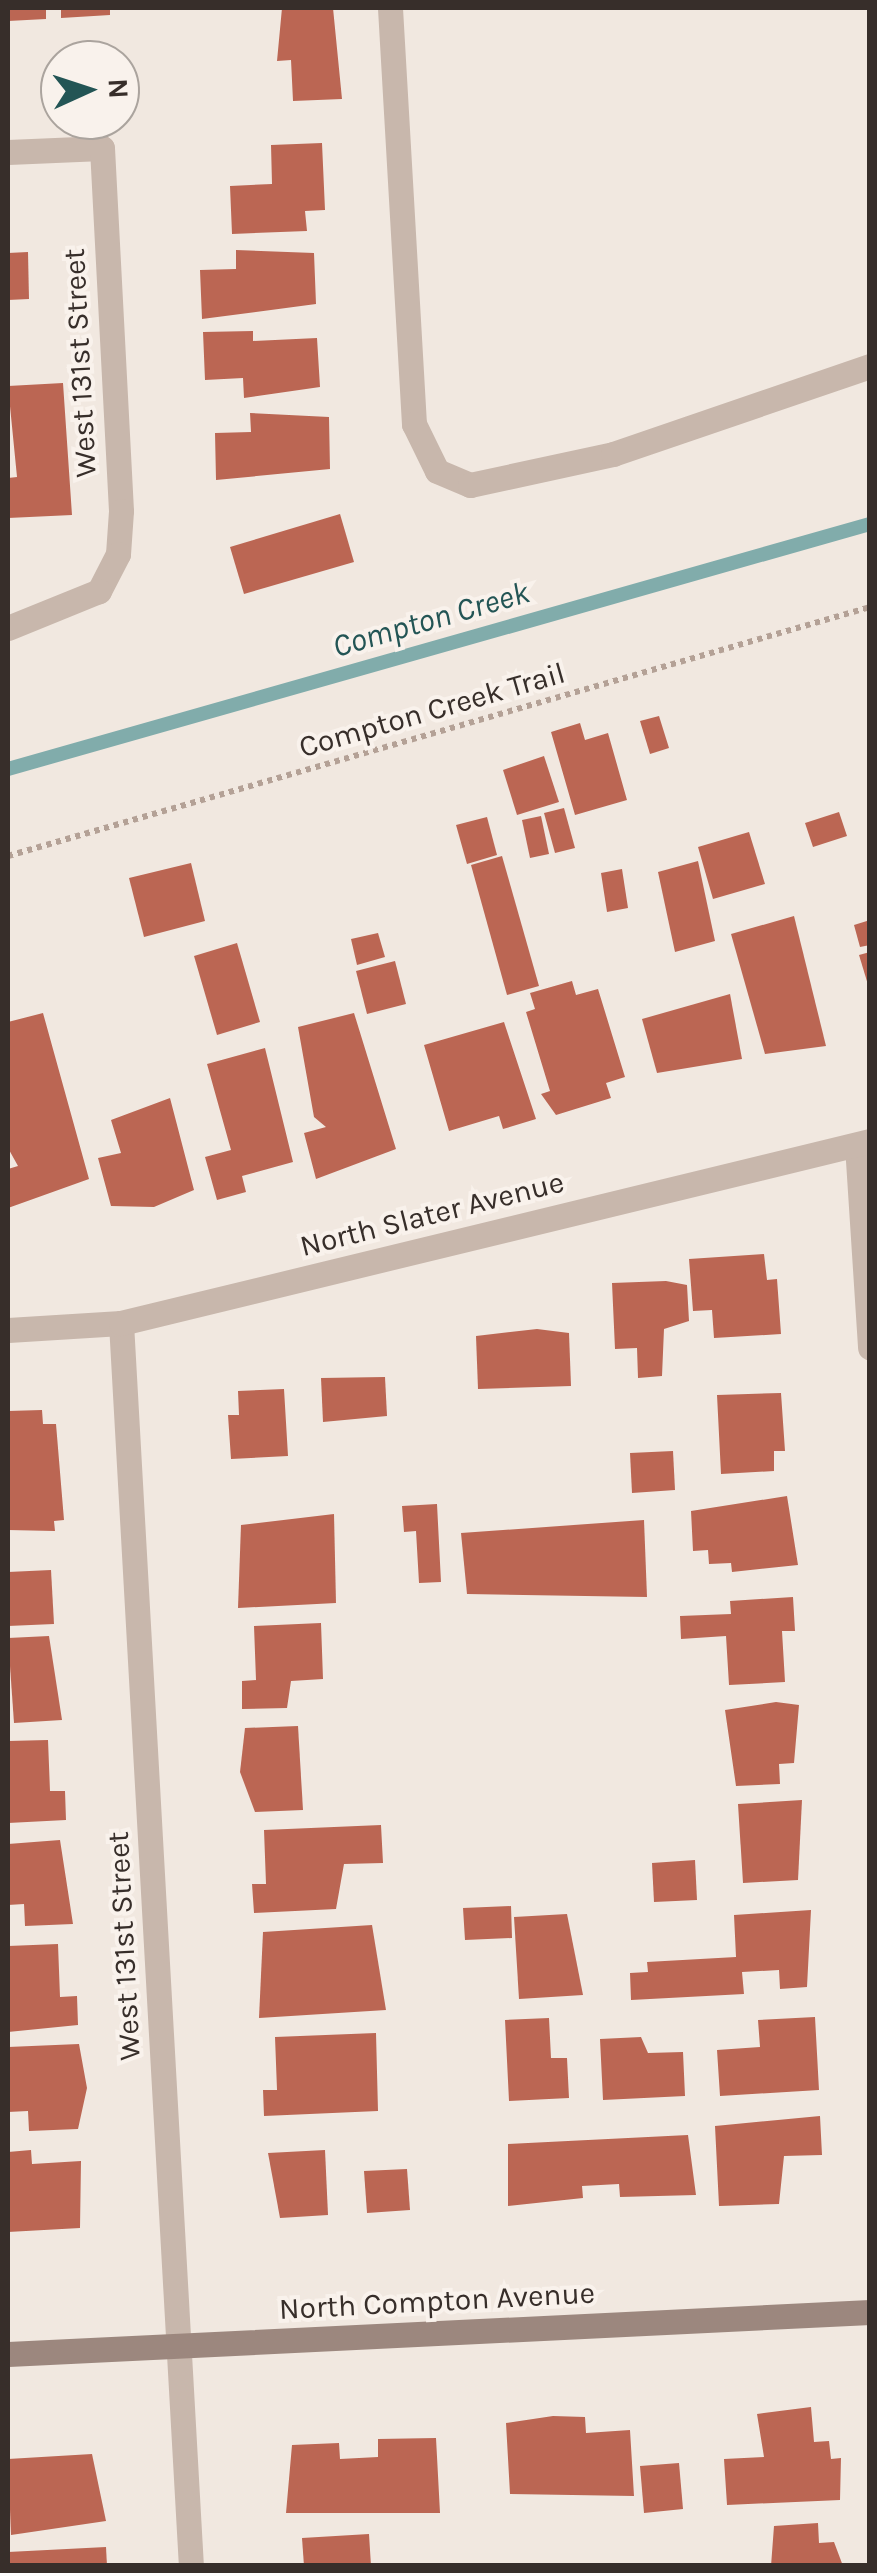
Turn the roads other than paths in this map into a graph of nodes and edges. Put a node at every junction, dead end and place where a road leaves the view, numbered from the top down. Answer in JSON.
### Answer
{"nodes":[{"id":1,"x":390,"y":8,"type":"edge"},
{"id":2,"x":8,"y":152,"type":"edge"},
{"id":3,"x":870,"y":366,"type":"edge"},
{"id":4,"x":8,"y":628,"type":"edge"},
{"id":5,"x":863,"y":1143,"type":"edge"},
{"id":6,"x":120,"y":1324,"type":"junction"},
{"id":7,"x":8,"y":1330,"type":"edge"},
{"id":8,"x":870,"y":1348,"type":"edge"},
{"id":9,"x":870,"y":2312,"type":"edge"},
{"id":10,"x":180,"y":2346,"type":"junction"},
{"id":11,"x":8,"y":2354,"type":"edge"},
{"id":12,"x":191,"y":2566,"type":"edge"}],
"edges":[{"from":1,"to":3,"type":"street"},
{"from":2,"to":4,"type":"street","name":"West 131st Street"},
{"from":5,"to":6,"type":"street","name":"North Slater Avenue"},
{"from":5,"to":8,"type":"street"},
{"from":6,"to":7,"type":"street","name":"North Slater Avenue"},
{"from":6,"to":10,"type":"street","name":"West 131st Street"},
{"from":9,"to":10,"type":"street","name":"North Compton Avenue"},
{"from":10,"to":11,"type":"street","name":"North Compton Avenue"},
{"from":10,"to":12,"type":"street","name":"West 131st Street"}]}
